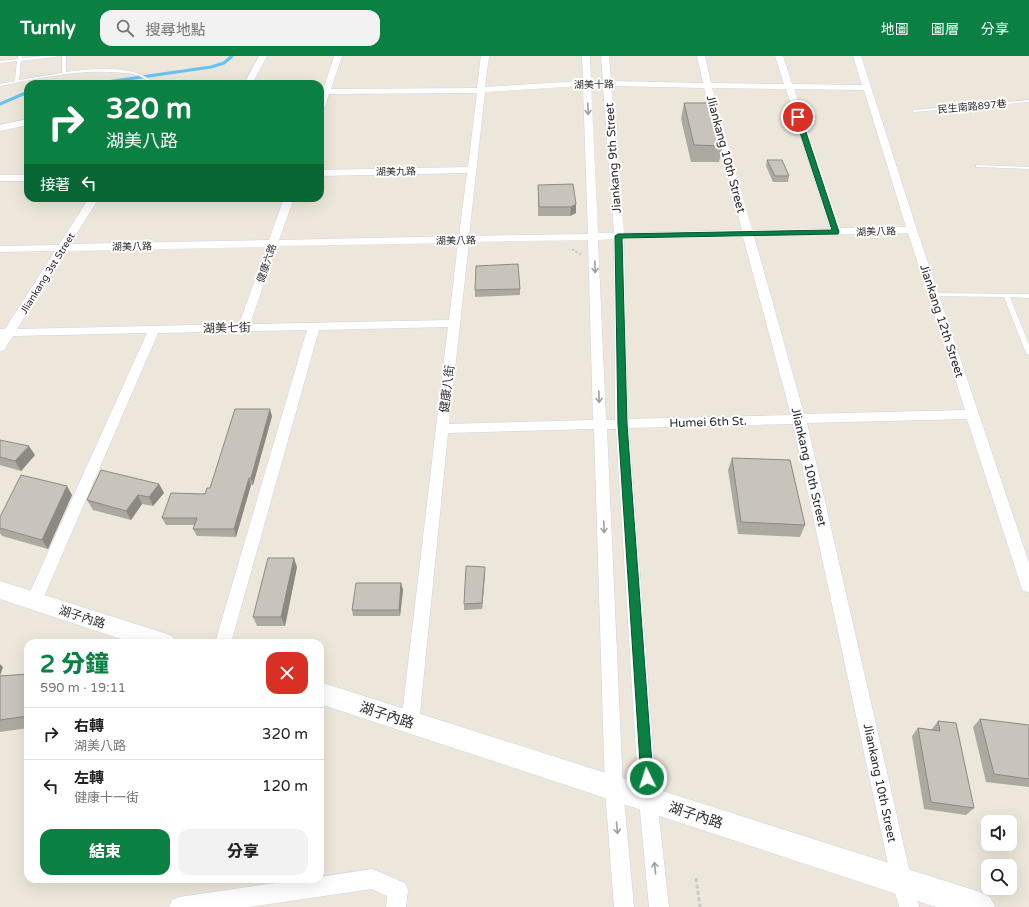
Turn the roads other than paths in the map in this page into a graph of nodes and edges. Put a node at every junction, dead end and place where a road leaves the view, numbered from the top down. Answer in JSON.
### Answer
{"nodes":[{"id":1,"x":55,"y":56,"type":"edge"},
{"id":2,"x":64,"y":56,"type":"edge"},
{"id":3,"x":263,"y":56,"type":"edge"},
{"id":4,"x":338,"y":56,"type":"edge"},
{"id":5,"x":486,"y":56,"type":"edge"},
{"id":6,"x":586,"y":56,"type":"edge"},
{"id":7,"x":605,"y":56,"type":"edge"},
{"id":8,"x":701,"y":56,"type":"edge"},
{"id":9,"x":779,"y":56,"type":"edge"},
{"id":10,"x":857,"y":56,"type":"edge"},
{"id":11,"x":20,"y":58,"type":"edge"},
{"id":12,"x":0,"y":62,"type":"edge"},
{"id":13,"x":64,"y":73,"type":"junction"},
{"id":14,"x":27,"y":80,"type":"edge"},
{"id":15,"x":151,"y":80,"type":"edge"},
{"id":16,"x":250,"y":80,"type":"edge"},
{"id":17,"x":24,"y":81,"type":"edge"},
{"id":18,"x":17,"y":82,"type":"junction"},
{"id":19,"x":587,"y":83,"type":"junction"},
{"id":20,"x":608,"y":84,"type":"junction"},
{"id":21,"x":0,"y":85,"type":"edge"},
{"id":22,"x":708,"y":86,"type":"junction"},
{"id":23,"x":788,"y":88,"type":"junction"},
{"id":24,"x":868,"y":88,"type":"junction"},
{"id":25,"x":324,"y":90,"type":"edge"},
{"id":26,"x":482,"y":90,"type":"junction"},
{"id":27,"x":324,"y":92,"type":"edge"},
{"id":28,"x":1029,"y":101,"type":"edge"},
{"id":29,"x":914,"y":111,"type":"dead end"},
{"id":30,"x":24,"y":123,"type":"edge"},
{"id":31,"x":0,"y":128,"type":"edge"},
{"id":32,"x":978,"y":166,"type":"dead end"},
{"id":33,"x":1029,"y":168,"type":"edge"},
{"id":34,"x":472,"y":170,"type":"junction"},
{"id":35,"x":324,"y":172,"type":"edge"},
{"id":36,"x":0,"y":178,"type":"edge"},
{"id":37,"x":24,"y":178,"type":"edge"},
{"id":38,"x":91,"y":202,"type":"edge"},
{"id":39,"x":288,"y":202,"type":"edge"},
{"id":40,"x":912,"y":230,"type":"junction"},
{"id":41,"x":836,"y":232,"type":"junction"},
{"id":42,"x":748,"y":234,"type":"junction"},
{"id":43,"x":618,"y":236,"type":"junction"},
{"id":44,"x":594,"y":237,"type":"junction"},
{"id":45,"x":464,"y":240,"type":"junction"},
{"id":46,"x":273,"y":244,"type":"junction"},
{"id":47,"x":62,"y":248,"type":"junction"},
{"id":48,"x":0,"y":249,"type":"edge"},
{"id":49,"x":933,"y":295,"type":"junction"},
{"id":50,"x":1007,"y":296,"type":"junction"},
{"id":51,"x":1029,"y":296,"type":"edge"},
{"id":52,"x":454,"y":323,"type":"junction"},
{"id":53,"x":314,"y":326,"type":"junction"},
{"id":54,"x":243,"y":328,"type":"junction"},
{"id":55,"x":154,"y":330,"type":"junction"},
{"id":56,"x":4,"y":333,"type":"edge"},
{"id":57,"x":0,"y":347,"type":"edge"},
{"id":58,"x":1029,"y":353,"type":"edge"},
{"id":59,"x":973,"y":414,"type":"junction"},
{"id":60,"x":799,"y":419,"type":"junction"},
{"id":61,"x":600,"y":424,"type":"junction"},
{"id":62,"x":622,"y":424,"type":"junction"},
{"id":63,"x":442,"y":429,"type":"junction"},
{"id":64,"x":1029,"y":586,"type":"edge"},
{"id":65,"x":0,"y":590,"type":"edge"},
{"id":66,"x":34,"y":601,"type":"junction"},
{"id":67,"x":152,"y":639,"type":"edge"},
{"id":68,"x":224,"y":639,"type":"edge"},
{"id":69,"x":324,"y":695,"type":"edge"},
{"id":70,"x":410,"y":722,"type":"junction"},
{"id":71,"x":614,"y":789,"type":"junction"},
{"id":72,"x":648,"y":800,"type":"junction"},
{"id":73,"x":902,"y":882,"type":"junction"},
{"id":74,"x":397,"y":898,"type":"edge"},
{"id":75,"x":179,"y":907,"type":"edge"},
{"id":76,"x":624,"y":907,"type":"edge"},
{"id":77,"x":660,"y":907,"type":"edge"},
{"id":78,"x":909,"y":907,"type":"edge"},
{"id":79,"x":980,"y":907,"type":"edge"}],
"edges":[{"from":1,"to":11,"type":"lane"},
{"from":2,"to":13,"type":"lane"},
{"from":3,"to":16,"type":"street"},
{"from":4,"to":25,"type":"street"},
{"from":5,"to":26,"type":"street","name":"健康八街"},
{"from":6,"to":19,"type":"street"},
{"from":7,"to":20,"type":"street","name":"Jiankang 9th Street"},
{"from":8,"to":22,"type":"street","name":"Jliankang 10th Street"},
{"from":9,"to":23,"type":"street"},
{"from":10,"to":24,"type":"street","name":"Jiankang 12th Street"},
{"from":11,"to":12,"type":"lane"},
{"from":11,"to":18,"type":"lane"},
{"from":13,"to":14,"type":"lane"},
{"from":13,"to":15,"type":"lane"},
{"from":17,"to":18,"type":"lane"},
{"from":18,"to":21,"type":"lane"},
{"from":19,"to":20,"type":"street","name":"湖美十路"},
{"from":19,"to":26,"type":"street","name":"湖美十路"},
{"from":19,"to":44,"type":"street","one_way":true},
{"from":20,"to":22,"type":"street","name":"湖美十路"},
{"from":20,"to":43,"type":"street","name":"Jiankang 9th Street"},
{"from":22,"to":23,"type":"street","name":"湖美十路"},
{"from":22,"to":42,"type":"street","name":"Jliankang 10th Street"},
{"from":23,"to":24,"type":"street","name":"湖美十路"},
{"from":23,"to":41,"type":"street"},
{"from":24,"to":40,"type":"street","name":"Jiankang 12th Street"},
{"from":26,"to":27,"type":"street","name":"湖美十路"},
{"from":26,"to":34,"type":"street","name":"健康八街"},
{"from":28,"to":29,"type":"lane","name":"民生南路897巷"},
{"from":30,"to":31,"type":"street"},
{"from":32,"to":33,"type":"lane"},
{"from":34,"to":35,"type":"street","name":"湖美九路"},
{"from":34,"to":45,"type":"street","name":"健康八街"},
{"from":36,"to":37,"type":"street"},
{"from":38,"to":47,"type":"street","name":"Jliankang 3st Street"},
{"from":39,"to":46,"type":"street","name":"健康六路"},
{"from":40,"to":41,"type":"street","name":"湖美八路"},
{"from":40,"to":49,"type":"street","name":"Jiankang 12th Street"},
{"from":41,"to":42,"type":"street","name":"湖美八路"},
{"from":42,"to":43,"type":"street","name":"湖美八路"},
{"from":42,"to":60,"type":"street","name":"Jliankang 10th Street"},
{"from":43,"to":44,"type":"street","name":"湖美八路"},
{"from":43,"to":62,"type":"street","name":"Jiankang 9th Street"},
{"from":44,"to":45,"type":"street","name":"湖美八路"},
{"from":44,"to":61,"type":"street","one_way":true},
{"from":45,"to":46,"type":"street","name":"湖美八路"},
{"from":45,"to":52,"type":"street","name":"健康八街"},
{"from":46,"to":47,"type":"street","name":"湖美八路"},
{"from":46,"to":54,"type":"street","name":"健康六路"},
{"from":47,"to":48,"type":"street","name":"湖美八路"},
{"from":47,"to":56,"type":"street","name":"Jliankang 3st Street"},
{"from":49,"to":50,"type":"lane"},
{"from":49,"to":59,"type":"street","name":"Jiankang 12th Street"},
{"from":50,"to":51,"type":"lane"},
{"from":50,"to":58,"type":"lane"},
{"from":52,"to":53,"type":"street","name":"湖美七街"},
{"from":52,"to":63,"type":"street","name":"健康八街"},
{"from":53,"to":54,"type":"street","name":"湖美七街"},
{"from":53,"to":68,"type":"street"},
{"from":54,"to":55,"type":"street","name":"湖美七街"},
{"from":55,"to":56,"type":"street","name":"湖美七街"},
{"from":55,"to":66,"type":"street"},
{"from":56,"to":57,"type":"street","name":"Jliankang 3st Street"},
{"from":59,"to":60,"type":"street","name":"Humei 6th St."},
{"from":59,"to":64,"type":"street","name":"Jiankang 12th Street"},
{"from":60,"to":62,"type":"street","name":"Humei 6th St."},
{"from":60,"to":73,"type":"street","name":"Jliankang 10th Street"},
{"from":61,"to":62,"type":"street","name":"Humei 6th St."},
{"from":61,"to":63,"type":"street","name":"Humei 6th St."},
{"from":61,"to":71,"type":"street","one_way":true},
{"from":62,"to":72,"type":"street","name":"Jiankang 9th Street"},
{"from":63,"to":70,"type":"street","name":"健康八街"},
{"from":65,"to":66,"type":"street","name":"湖子內路"},
{"from":66,"to":67,"type":"street","name":"湖子內路"},
{"from":69,"to":70,"type":"street","name":"湖子內路"},
{"from":70,"to":71,"type":"street","name":"湖子內路"},
{"from":71,"to":72,"type":"street","name":"湖子內路"},
{"from":71,"to":76,"type":"street","one_way":true},
{"from":72,"to":73,"type":"street","name":"湖子內路"},
{"from":77,"to":72,"type":"street","name":"Jiankang 9th Street","one_way":true},
{"from":73,"to":78,"type":"street","name":"Jliankang 10th Street"},
{"from":73,"to":79,"type":"street","name":"湖子內路"},
{"from":74,"to":75,"type":"street"}]}
